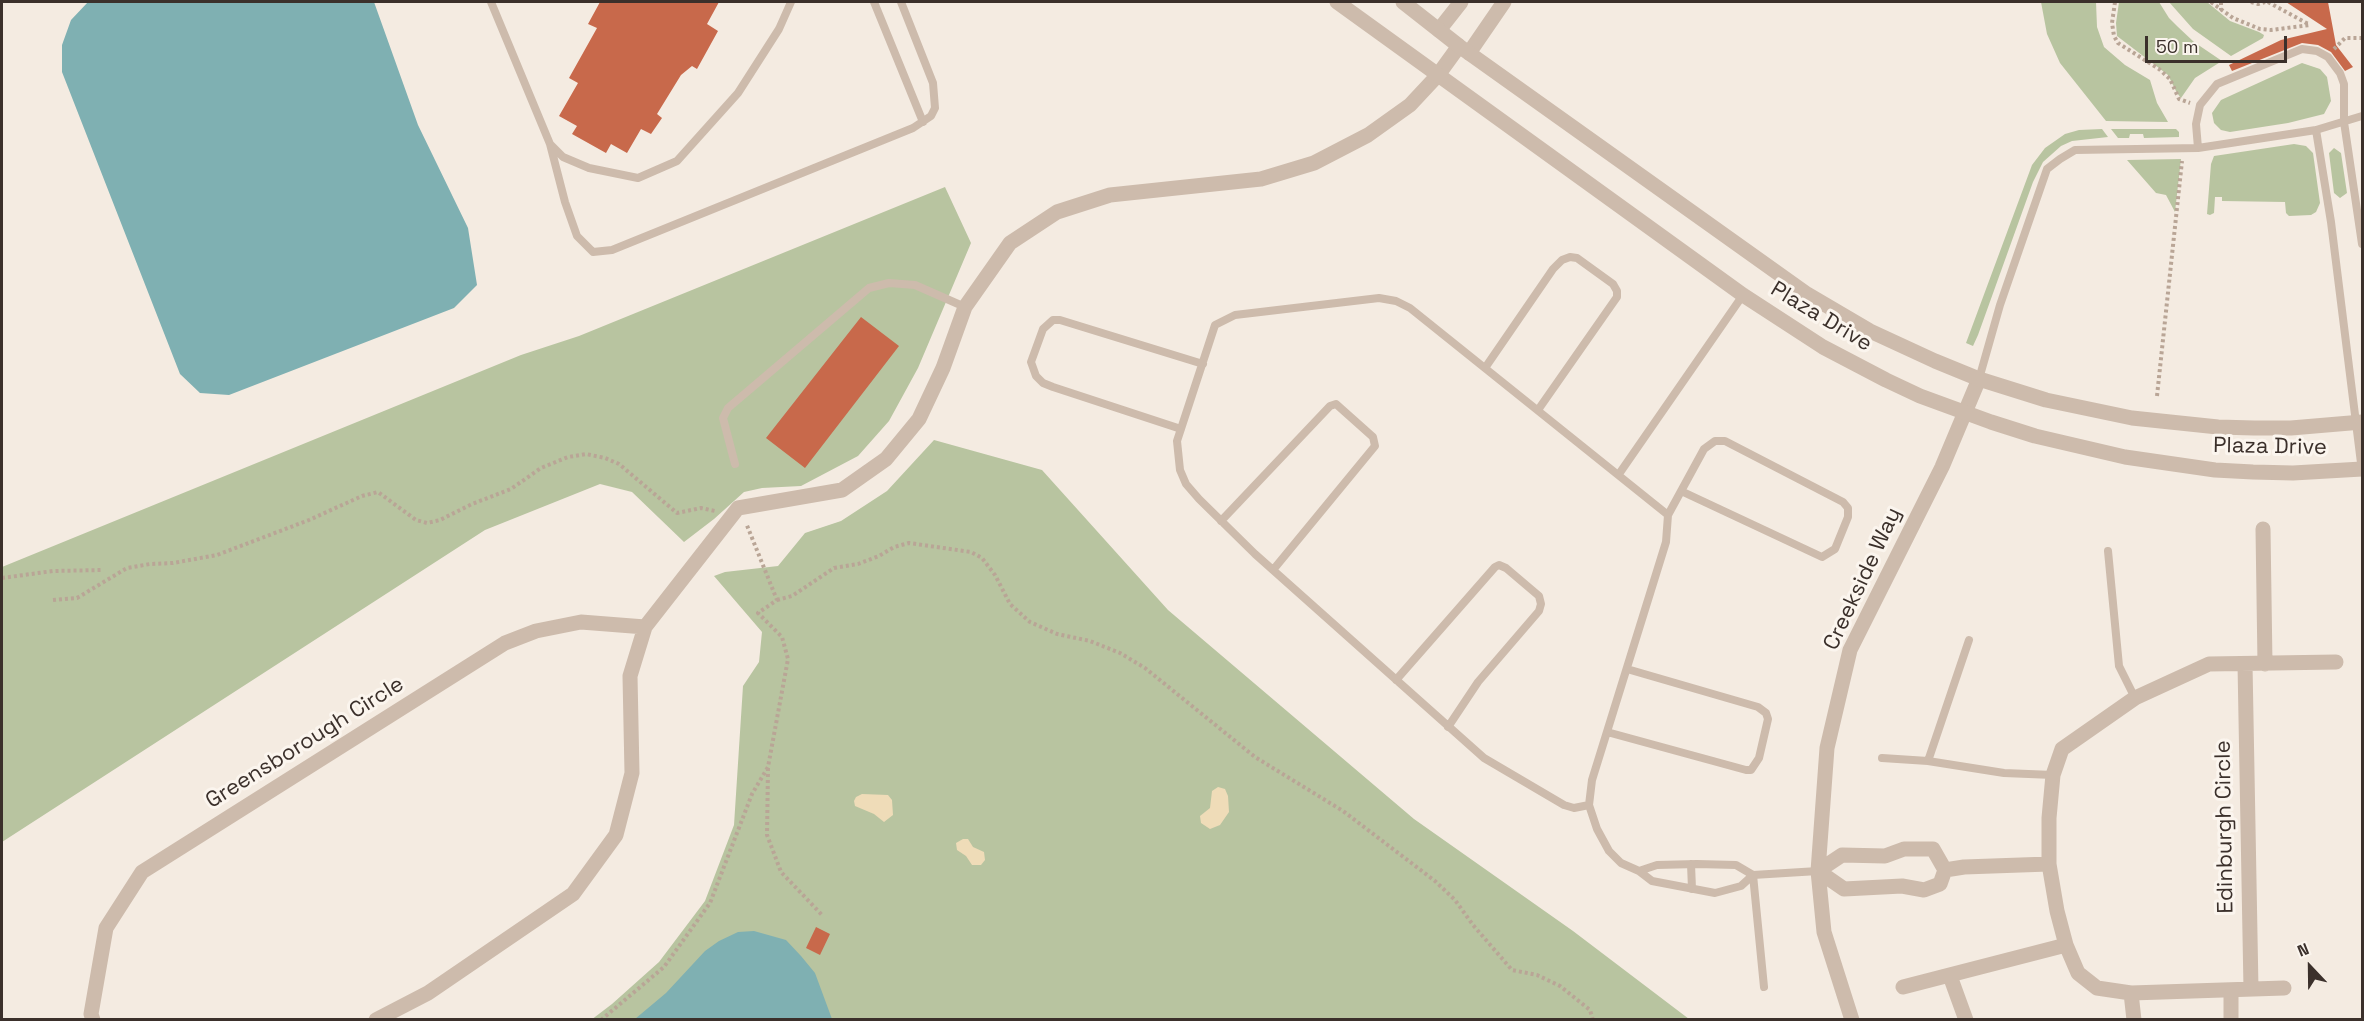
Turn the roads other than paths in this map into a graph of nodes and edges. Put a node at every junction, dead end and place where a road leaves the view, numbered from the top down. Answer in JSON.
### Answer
{"nodes":[{"id":1,"x":491,"y":2,"type":"edge"},
{"id":2,"x":791,"y":2,"type":"edge"},
{"id":3,"x":874,"y":2,"type":"edge"},
{"id":4,"x":901,"y":2,"type":"edge"},
{"id":5,"x":1337,"y":2,"type":"edge"},
{"id":6,"x":1403,"y":2,"type":"edge"},
{"id":7,"x":1461,"y":2,"type":"edge"},
{"id":8,"x":1504,"y":2,"type":"edge"},
{"id":9,"x":1439,"y":30,"type":"junction"},
{"id":10,"x":1464,"y":49,"type":"junction"},
{"id":11,"x":1438,"y":75,"type":"junction"},
{"id":12,"x":2362,"y":116,"type":"edge"},
{"id":13,"x":922,"y":122,"type":"junction"},
{"id":14,"x":2344,"y":122,"type":"junction"},
{"id":15,"x":2316,"y":130,"type":"junction"},
{"id":16,"x":550,"y":144,"type":"junction"},
{"id":17,"x":2198,"y":148,"type":"junction"},
{"id":18,"x":2362,"y":244,"type":"edge"},
{"id":19,"x":1743,"y":295,"type":"junction"},
{"id":20,"x":965,"y":307,"type":"junction"},
{"id":21,"x":1203,"y":364,"type":"junction"},
{"id":22,"x":1485,"y":368,"type":"junction"},
{"id":23,"x":1979,"y":379,"type":"junction"},
{"id":24,"x":1538,"y":410,"type":"junction"},
{"id":25,"x":1966,"y":413,"type":"junction"},
{"id":26,"x":2360,"y":422,"type":"edge"},
{"id":27,"x":1181,"y":429,"type":"junction"},
{"id":28,"x":735,"y":464,"type":"dead end"},
{"id":29,"x":2362,"y":470,"type":"edge"},
{"id":30,"x":1618,"y":474,"type":"junction"},
{"id":31,"x":1681,"y":491,"type":"junction"},
{"id":32,"x":1668,"y":515,"type":"junction"},
{"id":33,"x":1221,"y":521,"type":"junction"},
{"id":34,"x":2263,"y":528,"type":"dead end"},
{"id":35,"x":2108,"y":551,"type":"dead end"},
{"id":36,"x":1273,"y":570,"type":"junction"},
{"id":37,"x":645,"y":627,"type":"junction"},
{"id":38,"x":1969,"y":640,"type":"dead end"},
{"id":39,"x":2336,"y":662,"type":"dead end"},
{"id":40,"x":2245,"y":664,"type":"junction"},
{"id":41,"x":2265,"y":664,"type":"junction"},
{"id":42,"x":1627,"y":669,"type":"junction"},
{"id":43,"x":1396,"y":680,"type":"junction"},
{"id":44,"x":2135,"y":698,"type":"junction"},
{"id":45,"x":1448,"y":727,"type":"junction"},
{"id":46,"x":1607,"y":732,"type":"junction"},
{"id":47,"x":1882,"y":758,"type":"dead end"},
{"id":48,"x":1928,"y":761,"type":"junction"},
{"id":49,"x":2053,"y":775,"type":"junction"},
{"id":50,"x":1589,"y":805,"type":"junction"},
{"id":51,"x":1691,"y":864,"type":"junction"},
{"id":52,"x":2049,"y":864,"type":"junction"},
{"id":53,"x":1945,"y":870,"type":"junction"},
{"id":54,"x":1639,"y":871,"type":"junction"},
{"id":55,"x":1818,"y":871,"type":"junction"},
{"id":56,"x":1753,"y":874,"type":"junction"},
{"id":57,"x":1692,"y":889,"type":"junction"},
{"id":58,"x":2066,"y":945,"type":"junction"},
{"id":59,"x":1950,"y":976,"type":"junction"},
{"id":60,"x":1764,"y":987,"type":"dead end"},
{"id":61,"x":1903,"y":987,"type":"dead end"},
{"id":62,"x":2284,"y":988,"type":"dead end"},
{"id":63,"x":2251,"y":989,"type":"junction"},
{"id":64,"x":2231,"y":990,"type":"junction"},
{"id":65,"x":2131,"y":993,"type":"junction"},
{"id":66,"x":93,"y":1020,"type":"edge"},
{"id":67,"x":376,"y":1020,"type":"edge"},
{"id":68,"x":1852,"y":1020,"type":"edge"},
{"id":69,"x":1966,"y":1020,"type":"edge"},
{"id":70,"x":2134,"y":1020,"type":"edge"},
{"id":71,"x":2231,"y":1020,"type":"edge"}],
"edges":[{"from":1,"to":16,"type":"lane"},
{"from":2,"to":16,"type":"lane"},
{"from":3,"to":13,"type":"lane"},
{"from":4,"to":13,"type":"lane"},
{"from":5,"to":11,"type":"street","name":"Plaza Drive"},
{"from":6,"to":9,"type":"street","name":"Plaza Drive"},
{"from":7,"to":9,"type":"street"},
{"from":8,"to":10,"type":"street"},
{"from":9,"to":10,"type":"street","name":"Plaza Drive"},
{"from":10,"to":11,"type":"street"},
{"from":10,"to":23,"type":"street","name":"Plaza Drive"},
{"from":11,"to":19,"type":"street","name":"Plaza Drive"},
{"from":11,"to":20,"type":"street"},
{"from":12,"to":14,"type":"lane"},
{"from":13,"to":16,"type":"lane"},
{"from":14,"to":15,"type":"lane"},
{"from":14,"to":17,"type":"lane"},
{"from":14,"to":18,"type":"lane"},
{"from":15,"to":17,"type":"lane"},
{"from":15,"to":26,"type":"lane"},
{"from":17,"to":23,"type":"lane"},
{"from":19,"to":25,"type":"street","name":"Plaza Drive"},
{"from":19,"to":30,"type":"lane"},
{"from":20,"to":28,"type":"lane"},
{"from":20,"to":37,"type":"street"},
{"from":21,"to":22,"type":"lane"},
{"from":21,"to":27,"type":"lane"},
{"from":21,"to":27,"type":"lane"},
{"from":22,"to":24,"type":"lane"},
{"from":22,"to":24,"type":"lane"},
{"from":23,"to":25,"type":"street","name":"Creekside Way"},
{"from":23,"to":26,"type":"street","name":"Plaza Drive"},
{"from":24,"to":30,"type":"lane"},
{"from":25,"to":29,"type":"street","name":"Plaza Drive"},
{"from":25,"to":55,"type":"street","name":"Creekside Way"},
{"from":26,"to":29,"type":"lane"},
{"from":27,"to":33,"type":"lane"},
{"from":30,"to":32,"type":"lane"},
{"from":31,"to":31,"type":"lane"},
{"from":31,"to":32,"type":"lane"},
{"from":32,"to":42,"type":"lane"},
{"from":33,"to":36,"type":"lane"},
{"from":33,"to":36,"type":"lane"},
{"from":34,"to":41,"type":"street"},
{"from":35,"to":44,"type":"lane"},
{"from":36,"to":43,"type":"lane"},
{"from":37,"to":66,"type":"street","name":"Greensborough Circle"},
{"from":37,"to":67,"type":"street"},
{"from":38,"to":48,"type":"lane"},
{"from":39,"to":41,"type":"street"},
{"from":40,"to":41,"type":"street"},
{"from":40,"to":44,"type":"street"},
{"from":40,"to":63,"type":"street","name":"Edinburgh Circle"},
{"from":42,"to":46,"type":"lane"},
{"from":42,"to":46,"type":"lane"},
{"from":43,"to":45,"type":"lane"},
{"from":43,"to":45,"type":"lane"},
{"from":44,"to":49,"type":"street"},
{"from":45,"to":50,"type":"lane"},
{"from":46,"to":50,"type":"lane"},
{"from":47,"to":48,"type":"lane"},
{"from":48,"to":49,"type":"lane"},
{"from":49,"to":52,"type":"street"},
{"from":50,"to":54,"type":"lane"},
{"from":51,"to":54,"type":"lane"},
{"from":51,"to":56,"type":"lane"},
{"from":51,"to":57,"type":"lane"},
{"from":52,"to":53,"type":"street"},
{"from":52,"to":58,"type":"street"},
{"from":53,"to":55,"type":"street"},
{"from":53,"to":55,"type":"street"},
{"from":54,"to":57,"type":"lane"},
{"from":55,"to":56,"type":"lane"},
{"from":55,"to":68,"type":"street","name":"Creekside Way"},
{"from":56,"to":57,"type":"lane"},
{"from":56,"to":60,"type":"lane"},
{"from":58,"to":59,"type":"street"},
{"from":58,"to":65,"type":"street"},
{"from":59,"to":61,"type":"street"},
{"from":59,"to":69,"type":"street"},
{"from":62,"to":63,"type":"street"},
{"from":63,"to":64,"type":"street"},
{"from":64,"to":65,"type":"street"},
{"from":64,"to":71,"type":"street"},
{"from":65,"to":70,"type":"street"}]}
